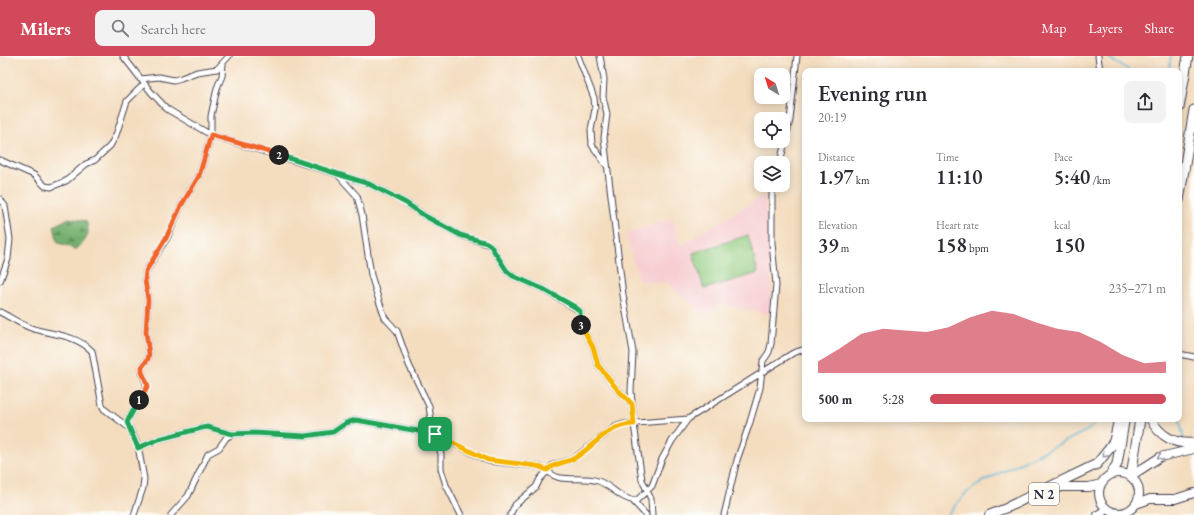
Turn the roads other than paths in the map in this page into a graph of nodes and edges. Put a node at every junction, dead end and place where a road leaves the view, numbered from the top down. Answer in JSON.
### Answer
{"nodes":[{"id":1,"x":123,"y":56,"type":"edge"},
{"id":2,"x":229,"y":56,"type":"edge"},
{"id":3,"x":578,"y":56,"type":"edge"},
{"id":4,"x":600,"y":56,"type":"edge"},
{"id":5,"x":797,"y":56,"type":"edge"},
{"id":6,"x":1098,"y":56,"type":"edge"},
{"id":7,"x":1188,"y":56,"type":"edge"},
{"id":8,"x":223,"y":64,"type":"junction"},
{"id":9,"x":1100,"y":68,"type":"edge"},
{"id":10,"x":142,"y":81,"type":"junction"},
{"id":11,"x":1182,"y":91,"type":"edge"},
{"id":12,"x":1194,"y":110,"type":"edge"},
{"id":13,"x":211,"y":135,"type":"junction"},
{"id":14,"x":782,"y":156,"type":"edge"},
{"id":15,"x":0,"y":160,"type":"edge"},
{"id":16,"x":608,"y":166,"type":"junction"},
{"id":17,"x":337,"y":174,"type":"junction"},
{"id":18,"x":1182,"y":182,"type":"edge"},
{"id":19,"x":772,"y":192,"type":"edge"},
{"id":20,"x":0,"y":198,"type":"edge"},
{"id":21,"x":0,"y":281,"type":"edge"},
{"id":22,"x":0,"y":312,"type":"edge"},
{"id":23,"x":802,"y":350,"type":"edge"},
{"id":24,"x":1182,"y":355,"type":"edge"},
{"id":25,"x":1194,"y":357,"type":"edge"},
{"id":26,"x":762,"y":372,"type":"junction"},
{"id":27,"x":632,"y":404,"type":"junction"},
{"id":28,"x":688,"y":420,"type":"junction"},
{"id":29,"x":1118,"y":422,"type":"edge"},
{"id":30,"x":1124,"y":422,"type":"edge"},
{"id":31,"x":1140,"y":422,"type":"edge"},
{"id":32,"x":1153,"y":422,"type":"edge"},
{"id":33,"x":634,"y":424,"type":"junction"},
{"id":34,"x":128,"y":427,"type":"junction"},
{"id":35,"x":232,"y":434,"type":"junction"},
{"id":36,"x":435,"y":434,"type":"junction"},
{"id":37,"x":1194,"y":443,"type":"edge"},
{"id":38,"x":138,"y":448,"type":"junction"},
{"id":39,"x":1194,"y":449,"type":"edge"},
{"id":40,"x":547,"y":470,"type":"junction"},
{"id":41,"x":1111,"y":474,"type":"junction"},
{"id":42,"x":1131,"y":476,"type":"junction"},
{"id":43,"x":1101,"y":484,"type":"junction"},
{"id":44,"x":647,"y":492,"type":"junction"},
{"id":45,"x":1194,"y":493,"type":"edge"},
{"id":46,"x":633,"y":501,"type":"junction"},
{"id":47,"x":1136,"y":504,"type":"junction"},
{"id":48,"x":1010,"y":506,"type":"junction"},
{"id":49,"x":175,"y":509,"type":"junction"},
{"id":50,"x":1107,"y":509,"type":"junction"},
{"id":51,"x":134,"y":515,"type":"edge"},
{"id":52,"x":167,"y":515,"type":"edge"},
{"id":53,"x":171,"y":515,"type":"edge"},
{"id":54,"x":461,"y":515,"type":"edge"},
{"id":55,"x":510,"y":515,"type":"edge"},
{"id":56,"x":646,"y":515,"type":"edge"},
{"id":57,"x":652,"y":515,"type":"edge"},
{"id":58,"x":724,"y":515,"type":"edge"},
{"id":59,"x":989,"y":515,"type":"edge"},
{"id":60,"x":1098,"y":515,"type":"edge"}],
"edges":[{"from":1,"to":10,"type":"street"},
{"from":2,"to":8,"type":"street"},
{"from":3,"to":16,"type":"street"},
{"from":4,"to":16,"type":"street"},
{"from":5,"to":14,"type":"street"},
{"from":6,"to":9,"type":"street"},
{"from":7,"to":11,"type":"highway"},
{"from":8,"to":10,"type":"street"},
{"from":8,"to":13,"type":"street"},
{"from":10,"to":13,"type":"street"},
{"from":10,"to":15,"type":"street"},
{"from":12,"to":18,"type":"highway"},
{"from":13,"to":17,"type":"street"},
{"from":13,"to":34,"type":"street"},
{"from":16,"to":27,"type":"street"},
{"from":17,"to":27,"type":"street"},
{"from":17,"to":36,"type":"street"},
{"from":19,"to":26,"type":"street"},
{"from":20,"to":21,"type":"street"},
{"from":22,"to":34,"type":"street"},
{"from":23,"to":26,"type":"street"},
{"from":24,"to":25,"type":"street"},
{"from":26,"to":28,"type":"street"},
{"from":26,"to":58,"type":"street"},
{"from":27,"to":33,"type":"street"},
{"from":28,"to":33,"type":"street"},
{"from":28,"to":44,"type":"street"},
{"from":29,"to":48,"type":"highway","one_way":true},
{"from":30,"to":41,"type":"highway"},
{"from":31,"to":42,"type":"highway"},
{"from":32,"to":37,"type":"highway"},
{"from":33,"to":40,"type":"street"},
{"from":33,"to":44,"type":"street"},
{"from":34,"to":38,"type":"street"},
{"from":35,"to":36,"type":"street"},
{"from":35,"to":38,"type":"street"},
{"from":35,"to":49,"type":"street"},
{"from":36,"to":40,"type":"street"},
{"from":36,"to":54,"type":"street"},
{"from":38,"to":51,"type":"street"},
{"from":39,"to":42,"type":"main road","one_way":true},
{"from":40,"to":46,"type":"street"},
{"from":40,"to":55,"type":"street"},
{"from":41,"to":42,"type":"main road"},
{"from":41,"to":43,"type":"main road"},
{"from":42,"to":47,"type":"main road"},
{"from":43,"to":48,"type":"main road","number":"N 2"},
{"from":43,"to":50,"type":"main road"},
{"from":44,"to":46,"type":"street"},
{"from":44,"to":57,"type":"street"},
{"from":45,"to":47,"type":"main road"},
{"from":46,"to":56,"type":"street"},
{"from":47,"to":50,"type":"main road"},
{"from":48,"to":59,"type":"main road","number":"N 2"},
{"from":49,"to":52,"type":"street"},
{"from":49,"to":53,"type":"street"},
{"from":50,"to":60,"type":"main road"}]}
